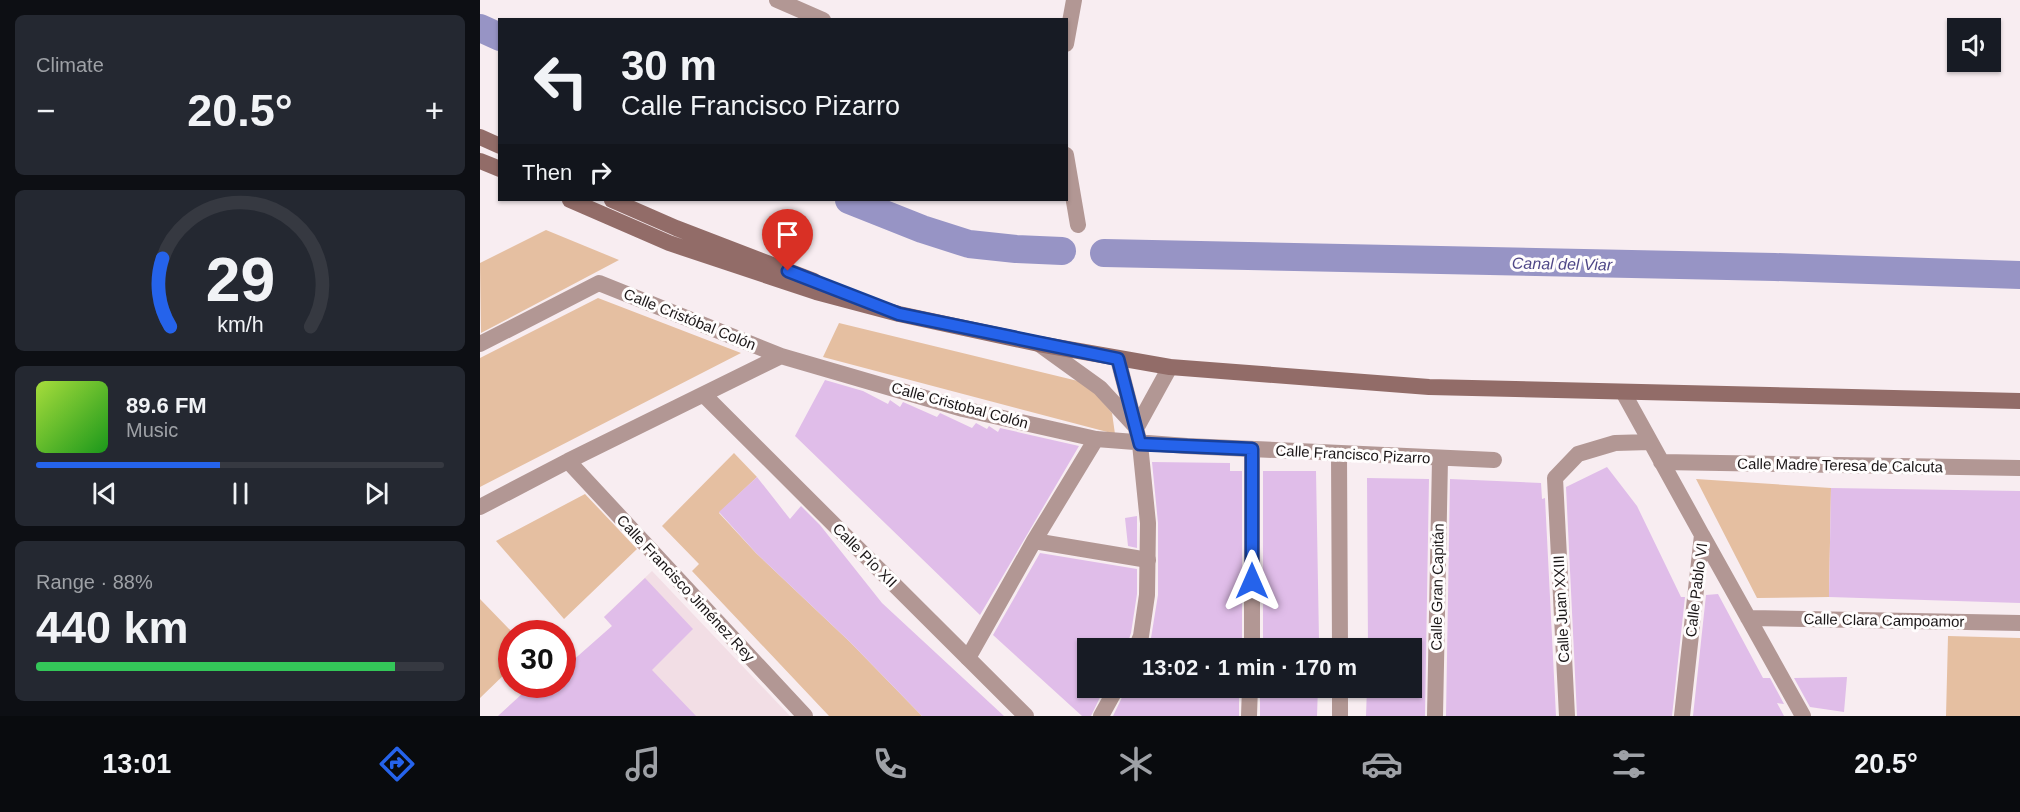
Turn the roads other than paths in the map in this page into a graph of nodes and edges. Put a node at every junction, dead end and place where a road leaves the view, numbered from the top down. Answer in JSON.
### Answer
{"nodes":[{"id":1,"x":777,"y":0,"type":"edge"},
{"id":2,"x":1074,"y":0,"type":"edge"},
{"id":3,"x":818,"y":18,"type":"edge"},
{"id":4,"x":1068,"y":33,"type":"edge"},
{"id":5,"x":480,"y":137,"type":"edge"},
{"id":6,"x":498,"y":145,"type":"edge"},
{"id":7,"x":480,"y":160,"type":"edge"},
{"id":8,"x":1068,"y":167,"type":"edge"},
{"id":9,"x":498,"y":168,"type":"edge"},
{"id":10,"x":572,"y":201,"type":"edge"},
{"id":11,"x":614,"y":201,"type":"edge"},
{"id":12,"x":1078,"y":225,"type":"dead end"},
{"id":13,"x":899,"y":314,"type":"junction"},
{"id":14,"x":480,"y":344,"type":"edge"},
{"id":15,"x":1039,"y":344,"type":"junction"},
{"id":16,"x":781,"y":356,"type":"junction"},
{"id":17,"x":1118,"y":359,"type":"junction"},
{"id":18,"x":1170,"y":366,"type":"junction"},
{"id":19,"x":1623,"y":392,"type":"junction"},
{"id":20,"x":704,"y":395,"type":"junction"},
{"id":21,"x":2020,"y":401,"type":"edge"},
{"id":22,"x":1138,"y":435,"type":"junction"},
{"id":23,"x":1096,"y":439,"type":"junction"},
{"id":24,"x":1650,"y":442,"type":"junction"},
{"id":25,"x":1252,"y":449,"type":"junction"},
{"id":26,"x":1339,"y":454,"type":"junction"},
{"id":27,"x":1440,"y":459,"type":"junction"},
{"id":28,"x":1494,"y":460,"type":"dead end"},
{"id":29,"x":568,"y":461,"type":"junction"},
{"id":30,"x":1660,"y":462,"type":"junction"},
{"id":31,"x":2020,"y":468,"type":"edge"},
{"id":32,"x":480,"y":507,"type":"edge"},
{"id":33,"x":1702,"y":535,"type":"junction"},
{"id":34,"x":1034,"y":541,"type":"junction"},
{"id":35,"x":1148,"y":560,"type":"junction"},
{"id":36,"x":1748,"y":618,"type":"junction"},
{"id":37,"x":2020,"y":623,"type":"edge"},
{"id":38,"x":1140,"y":638,"type":"edge"},
{"id":39,"x":1252,"y":638,"type":"edge"},
{"id":40,"x":1340,"y":638,"type":"edge"},
{"id":41,"x":968,"y":658,"type":"junction"},
{"id":42,"x":1111,"y":698,"type":"edge"},
{"id":43,"x":1250,"y":698,"type":"edge"},
{"id":44,"x":1340,"y":698,"type":"edge"},
{"id":45,"x":805,"y":716,"type":"edge"},
{"id":46,"x":1026,"y":716,"type":"edge"},
{"id":47,"x":1101,"y":716,"type":"edge"},
{"id":48,"x":1250,"y":716,"type":"edge"},
{"id":49,"x":1340,"y":716,"type":"edge"},
{"id":50,"x":1435,"y":716,"type":"edge"},
{"id":51,"x":1567,"y":716,"type":"edge"},
{"id":52,"x":1682,"y":716,"type":"edge"},
{"id":53,"x":1803,"y":716,"type":"edge"}],
"edges":[{"from":1,"to":3,"type":"street"},
{"from":2,"to":4,"type":"street"},
{"from":5,"to":6,"type":"main road"},
{"from":7,"to":9,"type":"main road"},
{"from":8,"to":12,"type":"street"},
{"from":10,"to":13,"type":"main road"},
{"from":11,"to":13,"type":"main road"},
{"from":13,"to":15,"type":"main road"},
{"from":14,"to":16,"type":"street","name":"Calle Cristóbal Colón"},
{"from":15,"to":17,"type":"main road"},
{"from":15,"to":22,"type":"street"},
{"from":16,"to":20,"type":"street"},
{"from":16,"to":23,"type":"street","name":"Calle Cristobal Colón"},
{"from":17,"to":18,"type":"main road"},
{"from":17,"to":22,"type":"street"},
{"from":18,"to":19,"type":"main road"},
{"from":18,"to":22,"type":"street"},
{"from":19,"to":21,"type":"main road"},
{"from":19,"to":24,"type":"street","name":"Calle Pablo VI"},
{"from":20,"to":29,"type":"street"},
{"from":20,"to":41,"type":"street","name":"Calle Pío XII"},
{"from":22,"to":23,"type":"street","name":"Calle Cristobal Colón"},
{"from":22,"to":25,"type":"street","name":"Calle Francisco Pizarro"},
{"from":22,"to":35,"type":"street"},
{"from":23,"to":34,"type":"street"},
{"from":24,"to":30,"type":"street","name":"Calle Pablo VI"},
{"from":24,"to":51,"type":"street","name":"Calle Juan XXIII"},
{"from":25,"to":26,"type":"street","name":"Calle Francisco Pizarro"},
{"from":25,"to":39,"type":"street"},
{"from":26,"to":27,"type":"street","name":"Calle Francisco Pizarro"},
{"from":26,"to":40,"type":"street"},
{"from":27,"to":28,"type":"street","name":"Calle Francisco Pizarro"},
{"from":27,"to":50,"type":"street","name":"Calle Gran Capitán"},
{"from":29,"to":32,"type":"street"},
{"from":29,"to":45,"type":"street","name":"Calle Francisco Jiménez Rey"},
{"from":30,"to":31,"type":"street","name":"Calle Madre Teresa de Calcuta"},
{"from":30,"to":33,"type":"street","name":"Calle Pablo VI"},
{"from":33,"to":36,"type":"street"},
{"from":33,"to":52,"type":"street","name":"Calle Pablo VI"},
{"from":34,"to":35,"type":"street"},
{"from":34,"to":41,"type":"street"},
{"from":35,"to":38,"type":"street"},
{"from":36,"to":37,"type":"street","name":"Calle Clara Campoamor"},
{"from":36,"to":53,"type":"street"},
{"from":41,"to":46,"type":"street","name":"Calle Pío XII"},
{"from":42,"to":47,"type":"street"},
{"from":43,"to":48,"type":"street"},
{"from":44,"to":49,"type":"street"}]}
